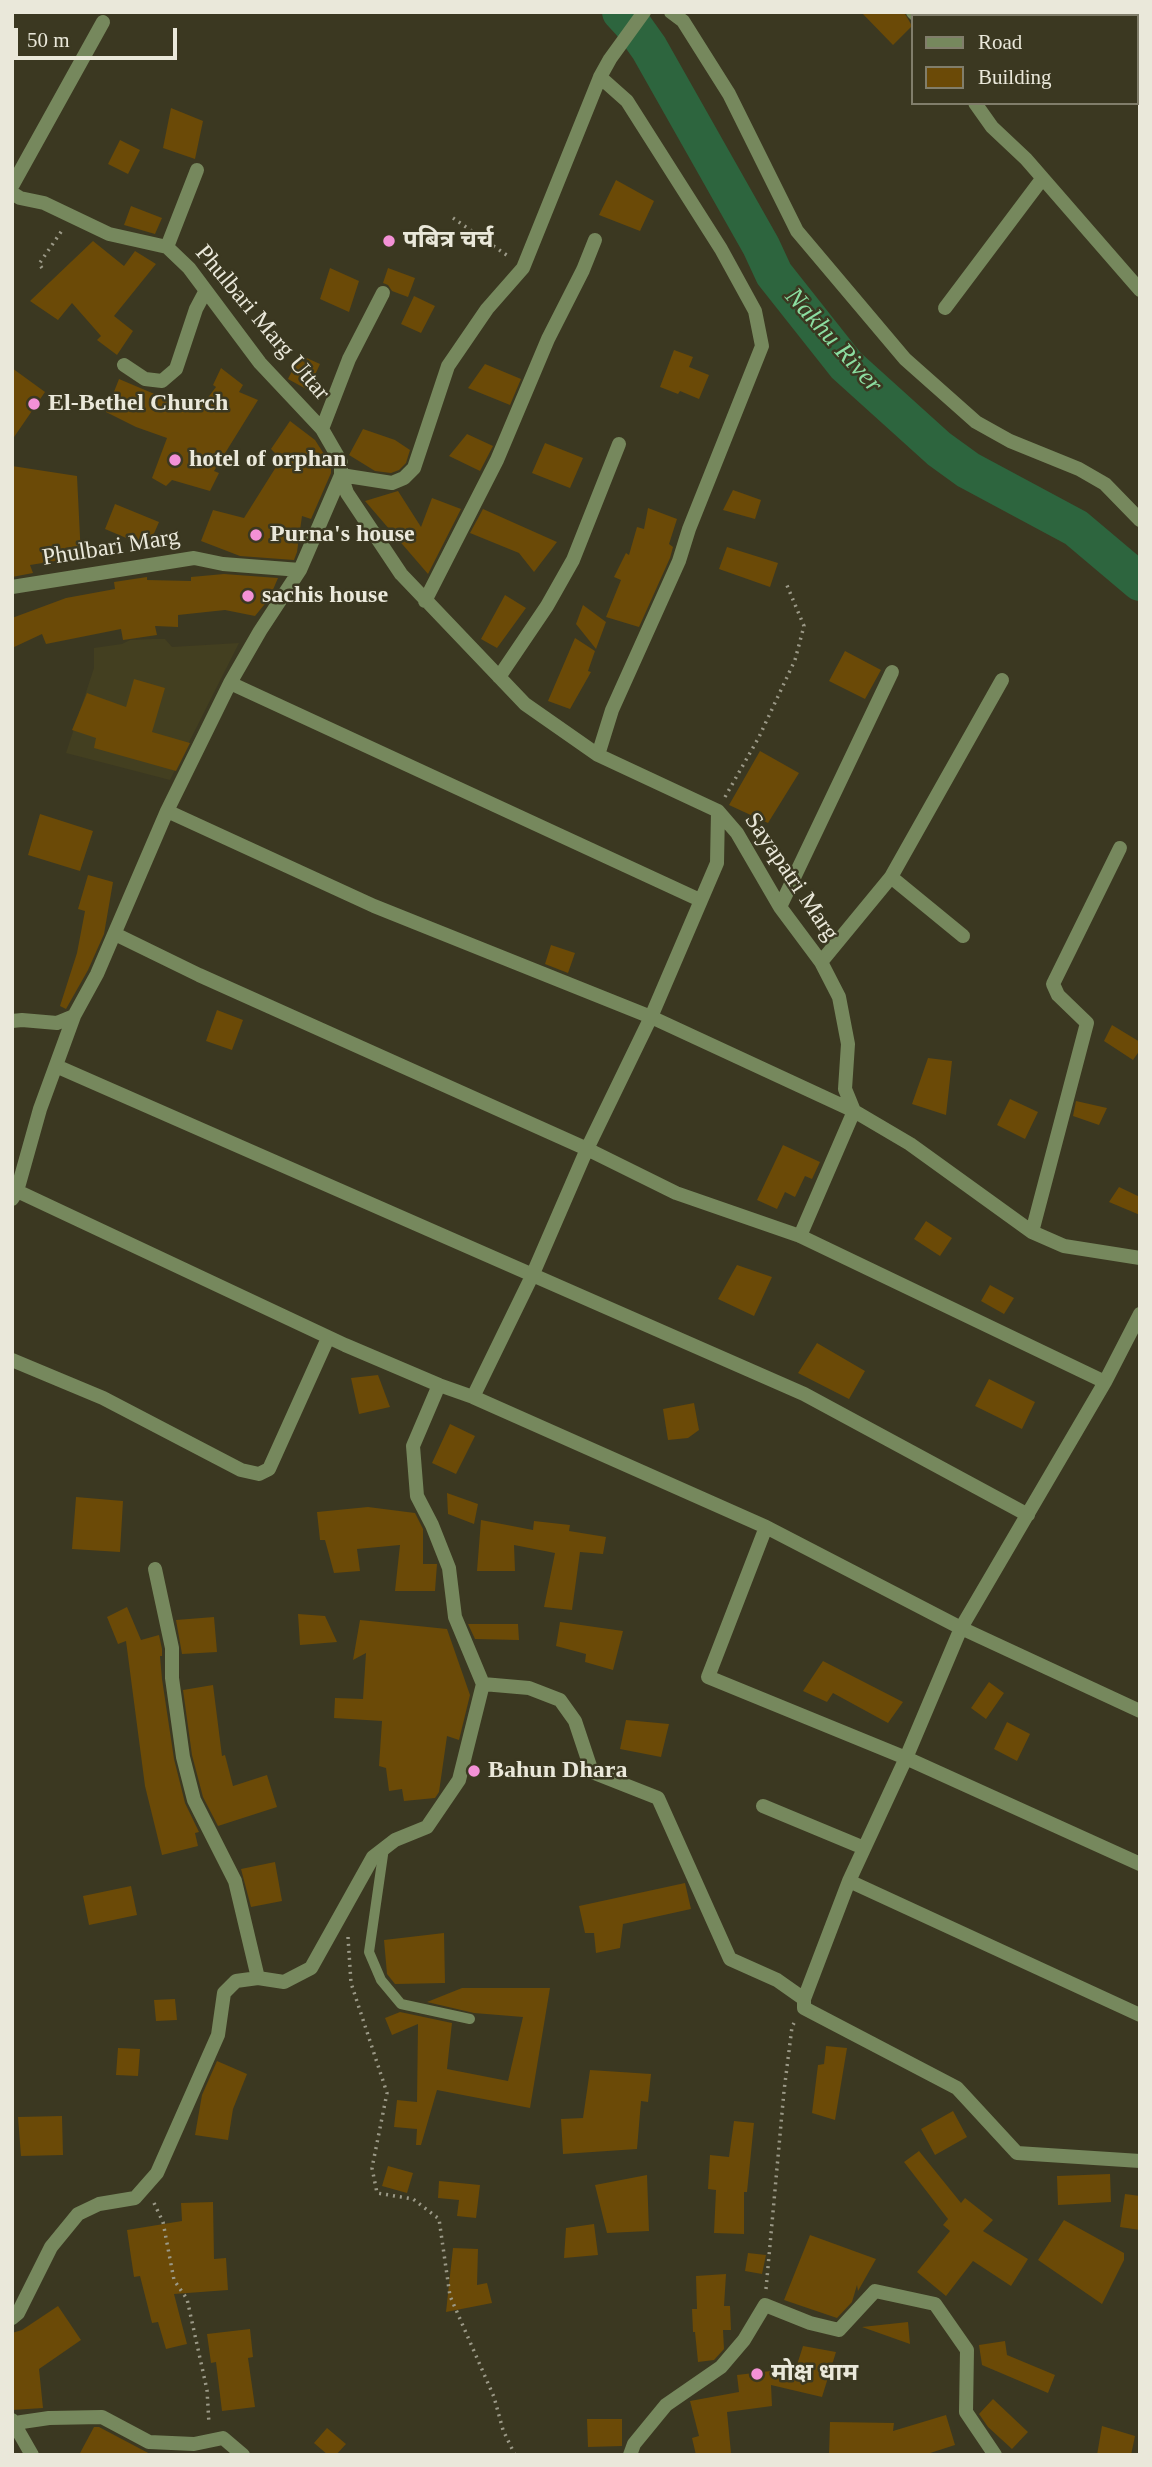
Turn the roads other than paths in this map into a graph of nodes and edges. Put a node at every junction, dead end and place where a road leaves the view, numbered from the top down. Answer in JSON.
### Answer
{"nodes":[{"id":1,"x":644,"y":12,"type":"edge"},
{"id":2,"x":671,"y":12,"type":"edge"},
{"id":3,"x":103,"y":22,"type":"dead end"},
{"id":4,"x":600,"y":77,"type":"junction"},
{"id":5,"x":976,"y":105,"type":"edge"},
{"id":6,"x":197,"y":170,"type":"dead end"},
{"id":7,"x":1042,"y":178,"type":"junction"},
{"id":8,"x":12,"y":186,"type":"edge"},
{"id":9,"x":12,"y":192,"type":"edge"},
{"id":10,"x":595,"y":240,"type":"dead end"},
{"id":11,"x":167,"y":247,"type":"junction"},
{"id":12,"x":1140,"y":290,"type":"edge"},
{"id":13,"x":205,"y":292,"type":"junction"},
{"id":14,"x":383,"y":293,"type":"dead end"},
{"id":15,"x":945,"y":308,"type":"dead end"},
{"id":16,"x":124,"y":365,"type":"dead end"},
{"id":17,"x":322,"y":429,"type":"junction"},
{"id":18,"x":619,"y":444,"type":"dead end"},
{"id":19,"x":341,"y":469,"type":"junction"},
{"id":20,"x":1140,"y":520,"type":"edge"},
{"id":21,"x":300,"y":570,"type":"junction"},
{"id":22,"x":12,"y":587,"type":"edge"},
{"id":23,"x":425,"y":601,"type":"junction"},
{"id":24,"x":892,"y":672,"type":"dead end"},
{"id":25,"x":499,"y":677,"type":"junction"},
{"id":26,"x":1002,"y":680,"type":"dead end"},
{"id":27,"x":230,"y":683,"type":"junction"},
{"id":28,"x":598,"y":755,"type":"junction"},
{"id":29,"x":167,"y":811,"type":"junction"},
{"id":30,"x":718,"y":811,"type":"junction"},
{"id":31,"x":1120,"y":848,"type":"dead end"},
{"id":32,"x":891,"y":877,"type":"junction"},
{"id":33,"x":700,"y":900,"type":"junction"},
{"id":34,"x":780,"y":907,"type":"junction"},
{"id":35,"x":115,"y":934,"type":"junction"},
{"id":36,"x":963,"y":936,"type":"dead end"},
{"id":37,"x":821,"y":962,"type":"junction"},
{"id":38,"x":74,"y":1016,"type":"junction"},
{"id":39,"x":651,"y":1017,"type":"junction"},
{"id":40,"x":12,"y":1021,"type":"edge"},
{"id":41,"x":56,"y":1066,"type":"junction"},
{"id":42,"x":854,"y":1111,"type":"junction"},
{"id":43,"x":587,"y":1149,"type":"junction"},
{"id":44,"x":14,"y":1195,"type":"edge"},
{"id":45,"x":1032,"y":1232,"type":"junction"},
{"id":46,"x":800,"y":1236,"type":"junction"},
{"id":47,"x":1140,"y":1258,"type":"edge"},
{"id":48,"x":532,"y":1276,"type":"junction"},
{"id":49,"x":1140,"y":1314,"type":"edge"},
{"id":50,"x":328,"y":1338,"type":"junction"},
{"id":51,"x":12,"y":1360,"type":"edge"},
{"id":52,"x":1105,"y":1382,"type":"junction"},
{"id":53,"x":439,"y":1385,"type":"junction"},
{"id":54,"x":474,"y":1396,"type":"junction"},
{"id":55,"x":1028,"y":1515,"type":"junction"},
{"id":56,"x":766,"y":1527,"type":"junction"},
{"id":57,"x":155,"y":1569,"type":"dead end"},
{"id":58,"x":961,"y":1628,"type":"junction"},
{"id":59,"x":483,"y":1684,"type":"junction"},
{"id":60,"x":1140,"y":1711,"type":"edge"},
{"id":61,"x":906,"y":1758,"type":"junction"},
{"id":62,"x":763,"y":1806,"type":"dead end"},
{"id":63,"x":384,"y":1848,"type":"junction"},
{"id":64,"x":864,"y":1848,"type":"junction"},
{"id":65,"x":1140,"y":1864,"type":"edge"},
{"id":66,"x":849,"y":1881,"type":"junction"},
{"id":67,"x":258,"y":1979,"type":"junction"},
{"id":68,"x":804,"y":2004,"type":"junction"},
{"id":69,"x":1140,"y":2015,"type":"edge"},
{"id":70,"x":470,"y":2019,"type":"dead end"},
{"id":71,"x":1140,"y":2161,"type":"edge"},
{"id":72,"x":12,"y":2318,"type":"edge"},
{"id":73,"x":14,"y":2422,"type":"edge"},
{"id":74,"x":32,"y":2455,"type":"edge"},
{"id":75,"x":243,"y":2455,"type":"edge"},
{"id":76,"x":630,"y":2455,"type":"edge"},
{"id":77,"x":995,"y":2455,"type":"edge"}],
"edges":[{"from":1,"to":4,"type":"street"},
{"from":2,"to":20,"type":"street"},
{"from":3,"to":8,"type":"street"},
{"from":4,"to":19,"type":"street"},
{"from":4,"to":28,"type":"street"},
{"from":5,"to":7,"type":"street"},
{"from":6,"to":11,"type":"street"},
{"from":7,"to":12,"type":"street"},
{"from":7,"to":15,"type":"street"},
{"from":9,"to":11,"type":"street","name":"Phulbari Marg Uttar"},
{"from":10,"to":23,"type":"street"},
{"from":11,"to":13,"type":"street","name":"Phulbari Marg Uttar"},
{"from":13,"to":16,"type":"street"},
{"from":13,"to":17,"type":"street","name":"Phulbari Marg Uttar"},
{"from":14,"to":17,"type":"street"},
{"from":17,"to":19,"type":"street","name":"Phulbari Marg Uttar"},
{"from":18,"to":25,"type":"street"},
{"from":19,"to":21,"type":"street"},
{"from":19,"to":23,"type":"street","name":"Sayapatri Marg"},
{"from":21,"to":22,"type":"street","name":"Phulbari Marg"},
{"from":21,"to":27,"type":"street"},
{"from":23,"to":25,"type":"street","name":"Sayapatri Marg"},
{"from":24,"to":34,"type":"street"},
{"from":25,"to":28,"type":"street","name":"Sayapatri Marg"},
{"from":26,"to":32,"type":"street"},
{"from":27,"to":29,"type":"street"},
{"from":27,"to":33,"type":"street"},
{"from":28,"to":30,"type":"street","name":"Sayapatri Marg"},
{"from":29,"to":35,"type":"street"},
{"from":29,"to":39,"type":"street"},
{"from":30,"to":33,"type":"street"},
{"from":30,"to":34,"type":"street","name":"Sayapatri Marg"},
{"from":31,"to":45,"type":"street"},
{"from":32,"to":36,"type":"street"},
{"from":32,"to":37,"type":"street"},
{"from":33,"to":39,"type":"street"},
{"from":34,"to":37,"type":"street","name":"Sayapatri Marg"},
{"from":35,"to":38,"type":"street"},
{"from":35,"to":43,"type":"street"},
{"from":37,"to":42,"type":"street","name":"Sayapatri Marg"},
{"from":38,"to":40,"type":"street"},
{"from":38,"to":41,"type":"street"},
{"from":39,"to":42,"type":"street"},
{"from":39,"to":43,"type":"street"},
{"from":41,"to":44,"type":"street"},
{"from":41,"to":48,"type":"street"},
{"from":42,"to":45,"type":"street"},
{"from":42,"to":46,"type":"street"},
{"from":43,"to":46,"type":"street"},
{"from":43,"to":48,"type":"street"},
{"from":44,"to":50,"type":"street"},
{"from":45,"to":47,"type":"street"},
{"from":46,"to":52,"type":"street"},
{"from":48,"to":54,"type":"street"},
{"from":48,"to":55,"type":"street"},
{"from":49,"to":52,"type":"street"},
{"from":50,"to":51,"type":"street"},
{"from":50,"to":53,"type":"street"},
{"from":52,"to":55,"type":"street"},
{"from":53,"to":54,"type":"street"},
{"from":53,"to":59,"type":"street"},
{"from":54,"to":56,"type":"street"},
{"from":55,"to":58,"type":"street"},
{"from":56,"to":58,"type":"street"},
{"from":56,"to":61,"type":"street"},
{"from":57,"to":67,"type":"street"},
{"from":58,"to":60,"type":"street"},
{"from":58,"to":61,"type":"street"},
{"from":59,"to":63,"type":"street"},
{"from":59,"to":68,"type":"street"},
{"from":61,"to":64,"type":"street"},
{"from":61,"to":65,"type":"street"},
{"from":62,"to":64,"type":"street"},
{"from":63,"to":67,"type":"street"},
{"from":63,"to":70,"type":"lane"},
{"from":64,"to":66,"type":"street"},
{"from":66,"to":68,"type":"street"},
{"from":66,"to":69,"type":"street"},
{"from":67,"to":72,"type":"street"},
{"from":68,"to":71,"type":"street"},
{"from":73,"to":74,"type":"street"},
{"from":73,"to":75,"type":"street"},
{"from":76,"to":77,"type":"street"}]}
